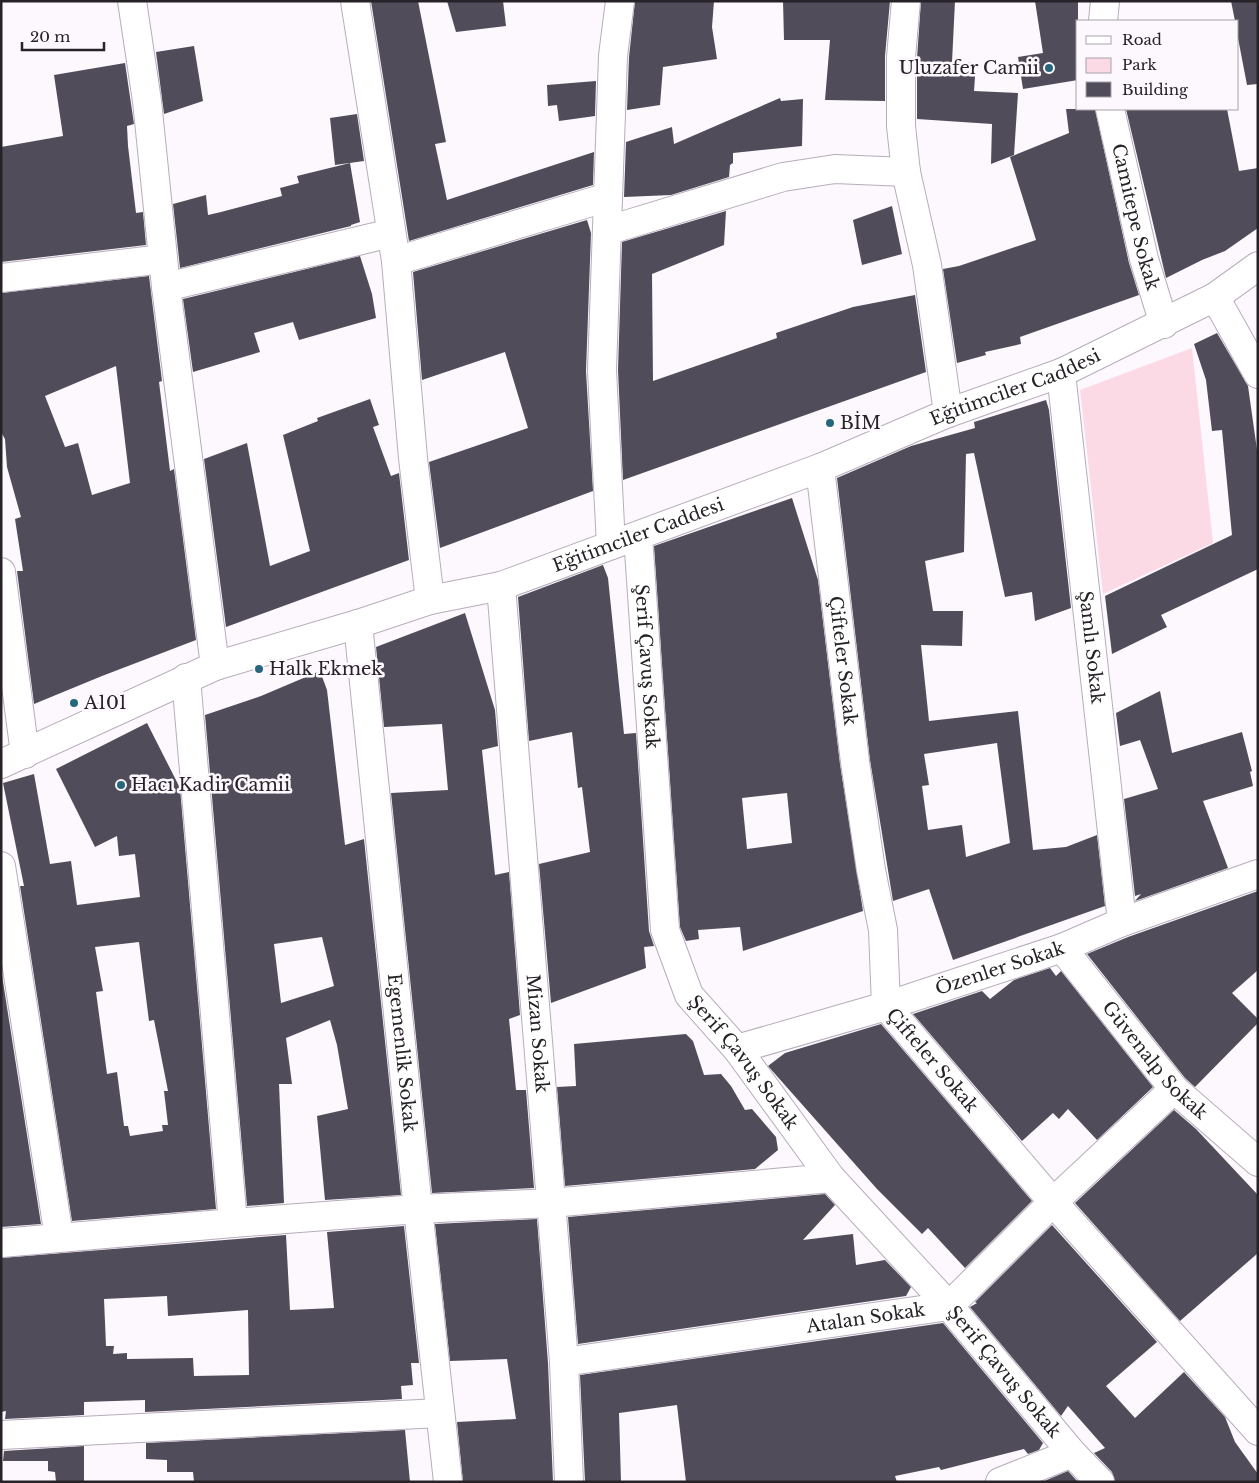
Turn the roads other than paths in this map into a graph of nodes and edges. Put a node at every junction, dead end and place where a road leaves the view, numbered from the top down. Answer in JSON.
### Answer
{"nodes":[{"id":1,"x":132,"y":1,"type":"edge"},
{"id":2,"x":355,"y":1,"type":"edge"},
{"id":3,"x":620,"y":1,"type":"edge"},
{"id":4,"x":906,"y":1,"type":"edge"},
{"id":5,"x":1105,"y":1,"type":"edge"},
{"id":6,"x":1104,"y":20,"type":"edge"},
{"id":7,"x":1110,"y":110,"type":"edge"},
{"id":8,"x":906,"y":172,"type":"junction"},
{"id":9,"x":608,"y":197,"type":"junction"},
{"id":10,"x":609,"y":230,"type":"junction"},
{"id":11,"x":391,"y":233,"type":"junction"},
{"id":12,"x":163,"y":259,"type":"junction"},
{"id":13,"x":396,"y":261,"type":"junction"},
{"id":14,"x":1258,"y":266,"type":"edge"},
{"id":15,"x":1,"y":278,"type":"edge"},
{"id":16,"x":166,"y":287,"type":"junction"},
{"id":17,"x":1215,"y":297,"type":"junction"},
{"id":18,"x":1164,"y":324,"type":"junction"},
{"id":19,"x":1061,"y":373,"type":"junction"},
{"id":20,"x":1258,"y":374,"type":"edge"},
{"id":21,"x":948,"y":413,"type":"junction"},
{"id":22,"x":820,"y":468,"type":"junction"},
{"id":23,"x":638,"y":536,"type":"junction"},
{"id":24,"x":611,"y":545,"type":"junction"},
{"id":25,"x":1,"y":572,"type":"edge"},
{"id":26,"x":501,"y":586,"type":"junction"},
{"id":27,"x":430,"y":600,"type":"junction"},
{"id":28,"x":358,"y":624,"type":"junction"},
{"id":29,"x":215,"y":666,"type":"junction"},
{"id":30,"x":186,"y":678,"type":"junction"},
{"id":31,"x":13,"y":759,"type":"edge"},
{"id":32,"x":1,"y":866,"type":"edge"},
{"id":33,"x":1258,"y":874,"type":"edge"},
{"id":34,"x":1122,"y":922,"type":"junction"},
{"id":35,"x":1062,"y":948,"type":"junction"},
{"id":36,"x":886,"y":1006,"type":"junction"},
{"id":37,"x":737,"y":1049,"type":"junction"},
{"id":38,"x":1174,"y":1089,"type":"junction"},
{"id":39,"x":1258,"y":1162,"type":"edge"},
{"id":40,"x":830,"y":1178,"type":"junction"},
{"id":41,"x":1053,"y":1202,"type":"junction"},
{"id":42,"x":551,"y":1203,"type":"junction"},
{"id":43,"x":418,"y":1209,"type":"junction"},
{"id":44,"x":233,"y":1223,"type":"junction"},
{"id":45,"x":59,"y":1236,"type":"junction"},
{"id":46,"x":1,"y":1243,"type":"edge"},
{"id":47,"x":949,"y":1306,"type":"junction"},
{"id":48,"x":564,"y":1362,"type":"junction"},
{"id":49,"x":440,"y":1413,"type":"junction"},
{"id":50,"x":1258,"y":1431,"type":"edge"},
{"id":51,"x":1,"y":1435,"type":"edge"},
{"id":52,"x":1072,"y":1453,"type":"junction"},
{"id":53,"x":448,"y":1482,"type":"edge"},
{"id":54,"x":568,"y":1482,"type":"edge"},
{"id":55,"x":1000,"y":1482,"type":"edge"},
{"id":56,"x":1100,"y":1482,"type":"edge"}],
"edges":[{"from":1,"to":12,"type":"street"},
{"from":2,"to":11,"type":"street"},
{"from":3,"to":9,"type":"street"},
{"from":4,"to":8,"type":"street"},
{"from":5,"to":6,"type":"street"},
{"from":7,"to":18,"type":"street","name":"Camitepe Sokak"},
{"from":8,"to":10,"type":"street"},
{"from":8,"to":21,"type":"street"},
{"from":9,"to":10,"type":"street"},
{"from":9,"to":13,"type":"street"},
{"from":10,"to":24,"type":"street"},
{"from":11,"to":13,"type":"street"},
{"from":11,"to":16,"type":"street"},
{"from":12,"to":15,"type":"street"},
{"from":12,"to":16,"type":"street"},
{"from":13,"to":27,"type":"street"},
{"from":14,"to":17,"type":"street","name":"Eğitimciler Caddesi"},
{"from":16,"to":29,"type":"street"},
{"from":17,"to":18,"type":"street","name":"Eğitimciler Caddesi"},
{"from":17,"to":20,"type":"street"},
{"from":18,"to":19,"type":"street","name":"Eğitimciler Caddesi"},
{"from":19,"to":21,"type":"street","name":"Eğitimciler Caddesi"},
{"from":19,"to":34,"type":"street","name":"Şamlı Sokak"},
{"from":21,"to":22,"type":"street","name":"Eğitimciler Caddesi"},
{"from":22,"to":23,"type":"street","name":"Eğitimciler Caddesi"},
{"from":22,"to":36,"type":"street","name":"Çifteler Sokak"},
{"from":23,"to":24,"type":"street","name":"Eğitimciler Caddesi"},
{"from":23,"to":37,"type":"street","name":"Şerif Çavuş Sokak"},
{"from":24,"to":26,"type":"street","name":"Eğitimciler Caddesi"},
{"from":25,"to":31,"type":"street"},
{"from":26,"to":27,"type":"street","name":"Eğitimciler Caddesi"},
{"from":26,"to":42,"type":"street","name":"Mizan Sokak"},
{"from":27,"to":28,"type":"street","name":"Eğitimciler Caddesi"},
{"from":28,"to":29,"type":"street","name":"Eğitimciler Caddesi"},
{"from":28,"to":43,"type":"street","name":"Egemenlik Sokak"},
{"from":29,"to":30,"type":"street","name":"Eğitimciler Caddesi"},
{"from":30,"to":31,"type":"street","name":"Eğitimciler Caddesi"},
{"from":30,"to":44,"type":"street"},
{"from":32,"to":45,"type":"street"},
{"from":33,"to":34,"type":"street","name":"Özenler Sokak"},
{"from":34,"to":35,"type":"street","name":"Özenler Sokak"},
{"from":35,"to":36,"type":"street","name":"Özenler Sokak"},
{"from":35,"to":38,"type":"street","name":"Güvenalp Sokak"},
{"from":36,"to":37,"type":"street","name":"Özenler Sokak"},
{"from":36,"to":41,"type":"street","name":"Çifteler Sokak"},
{"from":37,"to":40,"type":"street","name":"Şerif Çavuş Sokak"},
{"from":38,"to":39,"type":"street","name":"Güvenalp Sokak"},
{"from":38,"to":41,"type":"street","name":"Atalan Sokak"},
{"from":40,"to":42,"type":"street"},
{"from":40,"to":47,"type":"street","name":"Şerif Çavuş Sokak"},
{"from":41,"to":47,"type":"street","name":"Atalan Sokak"},
{"from":41,"to":50,"type":"street","name":"Çifteler Sokak"},
{"from":42,"to":43,"type":"street"},
{"from":42,"to":48,"type":"street","name":"Mizan Sokak"},
{"from":43,"to":44,"type":"street"},
{"from":43,"to":49,"type":"street","name":"Egemenlik Sokak"},
{"from":44,"to":45,"type":"street"},
{"from":45,"to":46,"type":"street"},
{"from":47,"to":48,"type":"street","name":"Atalan Sokak"},
{"from":47,"to":52,"type":"street","name":"Şerif Çavuş Sokak"},
{"from":48,"to":54,"type":"street","name":"Mizan Sokak"},
{"from":49,"to":51,"type":"street"},
{"from":49,"to":53,"type":"street","name":"Egemenlik Sokak"},
{"from":52,"to":55,"type":"street"},
{"from":52,"to":56,"type":"street","name":"Şerif Çavuş Sokak"}]}
